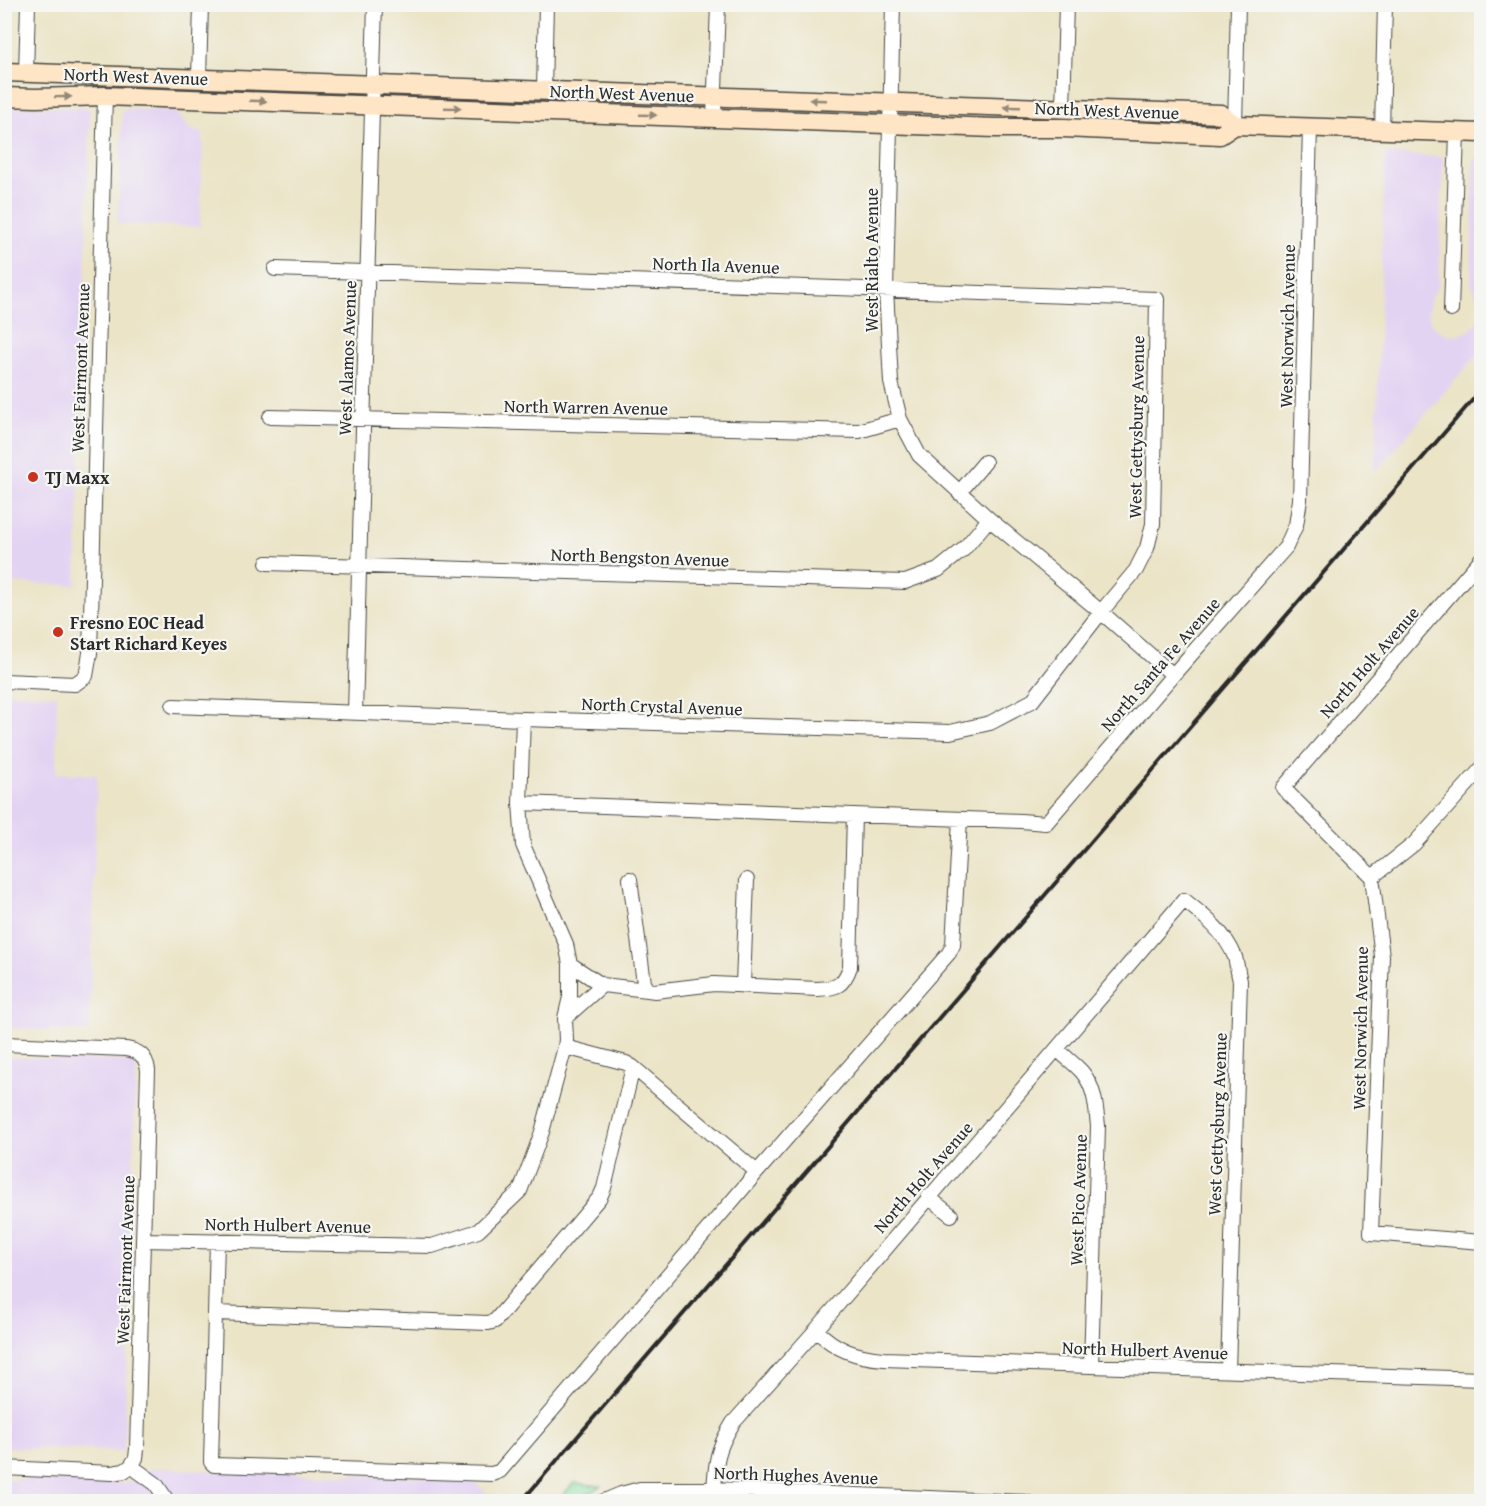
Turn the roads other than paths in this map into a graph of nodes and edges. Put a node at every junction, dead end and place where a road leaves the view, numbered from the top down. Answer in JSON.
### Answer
{"nodes":[{"id":1,"x":28,"y":4,"type":"edge"},
{"id":2,"x":201,"y":4,"type":"edge"},
{"id":3,"x":375,"y":4,"type":"edge"},
{"id":4,"x":546,"y":4,"type":"edge"},
{"id":5,"x":718,"y":4,"type":"edge"},
{"id":6,"x":893,"y":4,"type":"edge"},
{"id":7,"x":1066,"y":4,"type":"edge"},
{"id":8,"x":1238,"y":4,"type":"edge"},
{"id":9,"x":1385,"y":4,"type":"edge"},
{"id":10,"x":4,"y":72,"type":"edge"},
{"id":11,"x":26,"y":73,"type":"junction"},
{"id":12,"x":199,"y":78,"type":"junction"},
{"id":13,"x":240,"y":79,"type":"junction"},
{"id":14,"x":372,"y":84,"type":"junction"},
{"id":15,"x":544,"y":90,"type":"junction"},
{"id":16,"x":105,"y":96,"type":"junction"},
{"id":17,"x":715,"y":96,"type":"junction"},
{"id":18,"x":4,"y":97,"type":"edge"},
{"id":19,"x":891,"y":103,"type":"junction"},
{"id":20,"x":372,"y":105,"type":"junction"},
{"id":21,"x":1063,"y":109,"type":"junction"},
{"id":22,"x":714,"y":118,"type":"junction"},
{"id":23,"x":890,"y":123,"type":"junction"},
{"id":24,"x":1235,"y":125,"type":"junction"},
{"id":25,"x":1310,"y":128,"type":"junction"},
{"id":26,"x":1382,"y":130,"type":"junction"},
{"id":27,"x":1457,"y":133,"type":"junction"},
{"id":28,"x":1482,"y":133,"type":"edge"},
{"id":29,"x":275,"y":269,"type":"dead end"},
{"id":30,"x":367,"y":272,"type":"junction"},
{"id":31,"x":886,"y":289,"type":"junction"},
{"id":32,"x":1157,"y":299,"type":"joint"},
{"id":33,"x":1451,"y":310,"type":"dead end"},
{"id":34,"x":270,"y":417,"type":"dead end"},
{"id":35,"x":900,"y":419,"type":"junction"},
{"id":36,"x":363,"y":420,"type":"junction"},
{"id":37,"x":985,"y":462,"type":"dead end"},
{"id":38,"x":959,"y":492,"type":"junction"},
{"id":39,"x":989,"y":519,"type":"junction"},
{"id":40,"x":1296,"y":525,"type":"joint"},
{"id":41,"x":1482,"y":558,"type":"edge"},
{"id":42,"x":267,"y":564,"type":"dead end"},
{"id":43,"x":358,"y":567,"type":"junction"},
{"id":44,"x":1101,"y":612,"type":"junction"},
{"id":45,"x":1173,"y":675,"type":"junction"},
{"id":46,"x":4,"y":681,"type":"edge"},
{"id":47,"x":173,"y":706,"type":"dead end"},
{"id":48,"x":355,"y":713,"type":"junction"},
{"id":49,"x":523,"y":719,"type":"junction"},
{"id":50,"x":1482,"y":768,"type":"edge"},
{"id":51,"x":520,"y":802,"type":"junction"},
{"id":52,"x":854,"y":815,"type":"junction"},
{"id":53,"x":960,"y":819,"type":"junction"},
{"id":54,"x":1372,"y":877,"type":"junction"},
{"id":55,"x":630,"y":879,"type":"dead end"},
{"id":56,"x":747,"y":880,"type":"dead end"},
{"id":57,"x":1184,"y":900,"type":"joint"},
{"id":58,"x":570,"y":964,"type":"junction"},
{"id":59,"x":602,"y":985,"type":"junction"},
{"id":60,"x":743,"y":985,"type":"junction"},
{"id":61,"x":648,"y":990,"type":"junction"},
{"id":62,"x":565,"y":1018,"type":"junction"},
{"id":63,"x":4,"y":1044,"type":"edge"},
{"id":64,"x":564,"y":1047,"type":"junction"},
{"id":65,"x":1057,"y":1049,"type":"junction"},
{"id":66,"x":633,"y":1067,"type":"junction"},
{"id":67,"x":757,"y":1172,"type":"junction"},
{"id":68,"x":928,"y":1197,"type":"junction"},
{"id":69,"x":951,"y":1215,"type":"dead end"},
{"id":70,"x":143,"y":1240,"type":"junction"},
{"id":71,"x":217,"y":1241,"type":"junction"},
{"id":72,"x":1482,"y":1242,"type":"edge"},
{"id":73,"x":216,"y":1312,"type":"junction"},
{"id":74,"x":816,"y":1330,"type":"junction"},
{"id":75,"x":1091,"y":1366,"type":"junction"},
{"id":76,"x":1228,"y":1370,"type":"junction"},
{"id":77,"x":1482,"y":1380,"type":"edge"},
{"id":78,"x":131,"y":1466,"type":"junction"},
{"id":79,"x":4,"y":1468,"type":"edge"},
{"id":80,"x":714,"y":1490,"type":"junction"},
{"id":81,"x":168,"y":1502,"type":"edge"},
{"id":82,"x":602,"y":1502,"type":"edge"},
{"id":83,"x":1027,"y":1502,"type":"edge"}],
"edges":[{"from":1,"to":11,"type":"street"},
{"from":2,"to":12,"type":"street"},
{"from":3,"to":14,"type":"street","name":"West Alamos Avenue"},
{"from":4,"to":15,"type":"street"},
{"from":5,"to":17,"type":"street"},
{"from":6,"to":19,"type":"street","name":"West Rialto Avenue"},
{"from":7,"to":21,"type":"street"},
{"from":8,"to":24,"type":"street"},
{"from":9,"to":26,"type":"street"},
{"from":10,"to":11,"type":"main road","name":"North West Avenue"},
{"from":11,"to":12,"type":"main road","name":"North West Avenue"},
{"from":12,"to":13,"type":"main road","name":"North West Avenue"},
{"from":13,"to":14,"type":"main road","name":"North West Avenue"},
{"from":13,"to":16,"type":"main road"},
{"from":14,"to":15,"type":"main road","name":"North West Avenue"},
{"from":14,"to":20,"type":"street","name":"West Alamos Avenue"},
{"from":15,"to":17,"type":"main road","name":"North West Avenue"},
{"from":18,"to":16,"type":"main road","name":"North West Avenue","one_way":true},
{"from":16,"to":20,"type":"main road","name":"North West Avenue","one_way":true},
{"from":16,"to":46,"type":"street","name":"West Fairmont Avenue"},
{"from":19,"to":17,"type":"main road","name":"North West Avenue","one_way":true},
{"from":17,"to":22,"type":"street"},
{"from":21,"to":19,"type":"main road","name":"North West Avenue","one_way":true},
{"from":19,"to":23,"type":"street","name":"West Rialto Avenue"},
{"from":20,"to":22,"type":"main road","name":"North West Avenue","one_way":true},
{"from":20,"to":30,"type":"street","name":"West Alamos Avenue"},
{"from":21,"to":24,"type":"main road","name":"North West Avenue"},
{"from":22,"to":23,"type":"main road","name":"North West Avenue"},
{"from":23,"to":24,"type":"main road","name":"North West Avenue"},
{"from":23,"to":31,"type":"street","name":"West Rialto Avenue"},
{"from":24,"to":25,"type":"main road","name":"North West Avenue"},
{"from":25,"to":26,"type":"main road","name":"North West Avenue"},
{"from":25,"to":40,"type":"street","name":"West Norwich Avenue"},
{"from":26,"to":27,"type":"main road","name":"North West Avenue"},
{"from":27,"to":28,"type":"main road","name":"North West Avenue"},
{"from":27,"to":33,"type":"street"},
{"from":29,"to":30,"type":"street","name":"North Ila Avenue"},
{"from":30,"to":31,"type":"street","name":"North Ila Avenue"},
{"from":30,"to":36,"type":"street","name":"West Alamos Avenue"},
{"from":31,"to":32,"type":"street","name":"North Ila Avenue"},
{"from":31,"to":35,"type":"street","name":"West Rialto Avenue"},
{"from":32,"to":44,"type":"street","name":"West Gettysburg Avenue"},
{"from":34,"to":36,"type":"street","name":"North Warren Avenue"},
{"from":35,"to":36,"type":"street","name":"North Warren Avenue"},
{"from":35,"to":38,"type":"street","name":"West Rialto Avenue"},
{"from":36,"to":43,"type":"street","name":"West Alamos Avenue"},
{"from":37,"to":38,"type":"street"},
{"from":38,"to":39,"type":"street","name":"West Rialto Avenue"},
{"from":39,"to":43,"type":"street","name":"North Bengston Avenue"},
{"from":39,"to":44,"type":"street","name":"West Rialto Avenue"},
{"from":40,"to":45,"type":"street","name":"North Santa Fe Avenue"},
{"from":41,"to":54,"type":"street","name":"North Holt Avenue"},
{"from":42,"to":43,"type":"street","name":"North Bengston Avenue"},
{"from":43,"to":48,"type":"street","name":"West Alamos Avenue"},
{"from":44,"to":45,"type":"street","name":"West Rialto Avenue"},
{"from":44,"to":49,"type":"street","name":"North Crystal Avenue"},
{"from":45,"to":53,"type":"street","name":"North Santa Fe Avenue"},
{"from":47,"to":48,"type":"street","name":"North Crystal Avenue"},
{"from":48,"to":49,"type":"street","name":"North Crystal Avenue"},
{"from":49,"to":51,"type":"street","name":"North Hulbert Avenue"},
{"from":50,"to":54,"type":"street"},
{"from":51,"to":52,"type":"street"},
{"from":51,"to":58,"type":"street","name":"North Hulbert Avenue"},
{"from":52,"to":53,"type":"street"},
{"from":52,"to":60,"type":"street"},
{"from":53,"to":67,"type":"street"},
{"from":54,"to":72,"type":"street","name":"West Norwich Avenue"},
{"from":55,"to":61,"type":"street"},
{"from":56,"to":60,"type":"street"},
{"from":57,"to":65,"type":"street","name":"North Holt Avenue"},
{"from":57,"to":76,"type":"street","name":"West Gettysburg Avenue"},
{"from":58,"to":59,"type":"street"},
{"from":58,"to":62,"type":"street","name":"North Hulbert Avenue"},
{"from":59,"to":61,"type":"street"},
{"from":59,"to":62,"type":"street"},
{"from":60,"to":61,"type":"street"},
{"from":62,"to":64,"type":"street","name":"North Hulbert Avenue"},
{"from":63,"to":70,"type":"street","name":"West Fairmont Avenue"},
{"from":64,"to":66,"type":"street"},
{"from":64,"to":71,"type":"street","name":"North Hulbert Avenue"},
{"from":65,"to":68,"type":"street","name":"North Holt Avenue"},
{"from":65,"to":75,"type":"street","name":"West Pico Avenue"},
{"from":66,"to":67,"type":"street"},
{"from":66,"to":73,"type":"street"},
{"from":67,"to":73,"type":"street"},
{"from":68,"to":69,"type":"street"},
{"from":68,"to":74,"type":"street","name":"North Holt Avenue"},
{"from":70,"to":71,"type":"street","name":"North Hulbert Avenue"},
{"from":70,"to":78,"type":"street","name":"West Fairmont Avenue"},
{"from":71,"to":73,"type":"street"},
{"from":74,"to":75,"type":"street","name":"North Hulbert Avenue"},
{"from":74,"to":80,"type":"street","name":"North Holt Avenue"},
{"from":75,"to":76,"type":"street","name":"North Hulbert Avenue"},
{"from":76,"to":77,"type":"street","name":"North Hulbert Avenue"},
{"from":78,"to":79,"type":"street"},
{"from":78,"to":81,"type":"street"},
{"from":80,"to":82,"type":"street","name":"North Hughes Avenue"},
{"from":80,"to":83,"type":"street","name":"North Hughes Avenue"}]}
